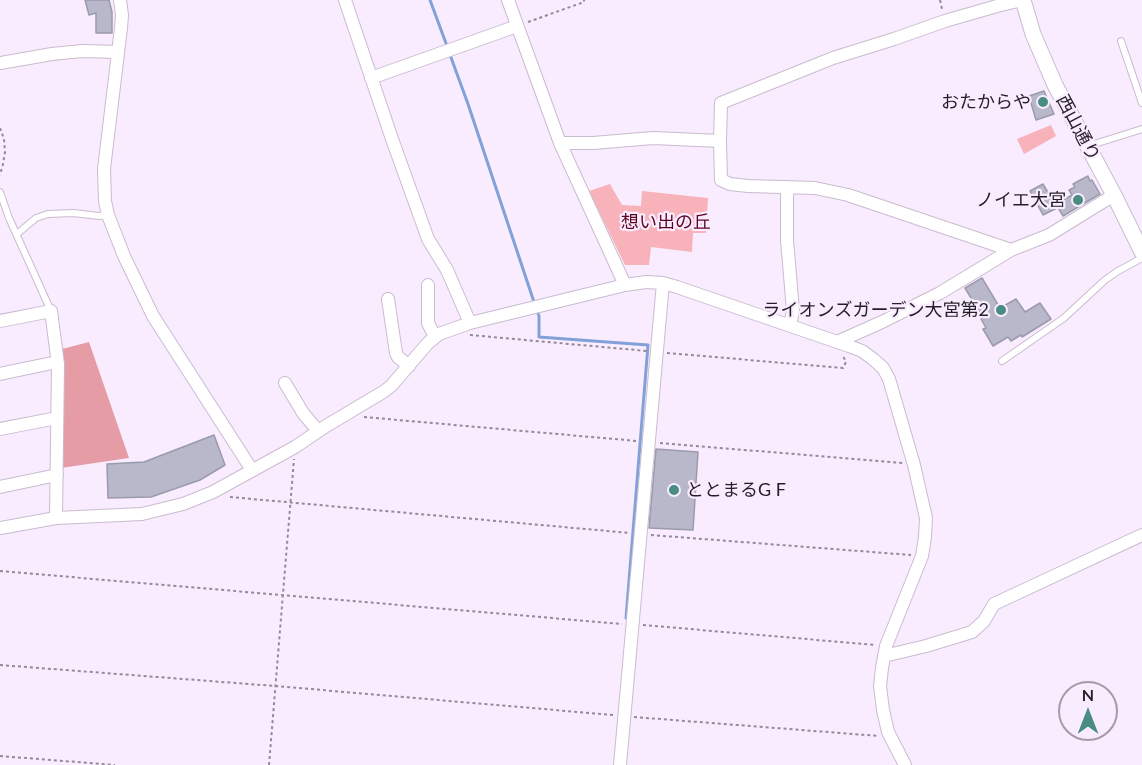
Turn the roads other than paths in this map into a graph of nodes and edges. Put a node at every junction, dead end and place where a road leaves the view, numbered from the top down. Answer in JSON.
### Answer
{"nodes":[{"id":1,"x":120,"y":0,"type":"edge"},
{"id":2,"x":345,"y":0,"type":"edge"},
{"id":3,"x":508,"y":0,"type":"edge"},
{"id":4,"x":1022,"y":0,"type":"edge"},
{"id":5,"x":517,"y":26,"type":"junction"},
{"id":6,"x":1121,"y":41,"type":"dead end"},
{"id":7,"x":118,"y":52,"type":"junction"},
{"id":8,"x":0,"y":63,"type":"edge"},
{"id":9,"x":371,"y":78,"type":"junction"},
{"id":10,"x":1142,"y":103,"type":"edge"},
{"id":11,"x":1142,"y":129,"type":"edge"},
{"id":12,"x":720,"y":141,"type":"junction"},
{"id":13,"x":560,"y":143,"type":"junction"},
{"id":14,"x":1087,"y":146,"type":"junction"},
{"id":15,"x":787,"y":187,"type":"junction"},
{"id":16,"x":0,"y":192,"type":"edge"},
{"id":17,"x":1114,"y":195,"type":"junction"},
{"id":18,"x":108,"y":215,"type":"junction"},
{"id":19,"x":17,"y":234,"type":"junction"},
{"id":20,"x":1011,"y":250,"type":"junction"},
{"id":21,"x":1142,"y":252,"type":"edge"},
{"id":22,"x":1142,"y":258,"type":"edge"},
{"id":23,"x":663,"y":283,"type":"junction"},
{"id":24,"x":428,"y":285,"type":"dead end"},
{"id":25,"x":626,"y":285,"type":"junction"},
{"id":26,"x":388,"y":299,"type":"dead end"},
{"id":27,"x":51,"y":311,"type":"junction"},
{"id":28,"x":0,"y":321,"type":"edge"},
{"id":29,"x":470,"y":323,"type":"junction"},
{"id":30,"x":790,"y":325,"type":"junction"},
{"id":31,"x":435,"y":337,"type":"junction"},
{"id":32,"x":837,"y":342,"type":"junction"},
{"id":33,"x":1002,"y":361,"type":"dead end"},
{"id":34,"x":57,"y":362,"type":"junction"},
{"id":35,"x":409,"y":366,"type":"junction"},
{"id":36,"x":0,"y":374,"type":"edge"},
{"id":37,"x":285,"y":383,"type":"dead end"},
{"id":38,"x":57,"y":418,"type":"junction"},
{"id":39,"x":0,"y":429,"type":"edge"},
{"id":40,"x":318,"y":432,"type":"junction"},
{"id":41,"x":252,"y":470,"type":"junction"},
{"id":42,"x":57,"y":475,"type":"junction"},
{"id":43,"x":0,"y":487,"type":"edge"},
{"id":44,"x":56,"y":518,"type":"junction"},
{"id":45,"x":0,"y":528,"type":"edge"},
{"id":46,"x":1142,"y":535,"type":"edge"},
{"id":47,"x":885,"y":651,"type":"junction"},
{"id":48,"x":620,"y":765,"type":"edge"},
{"id":49,"x":905,"y":765,"type":"edge"}],
"edges":[{"from":1,"to":7,"type":"street"},
{"from":2,"to":9,"type":"street"},
{"from":3,"to":5,"type":"street"},
{"from":4,"to":12,"type":"street"},
{"from":4,"to":14,"type":"street","name":"西山通り"},
{"from":5,"to":9,"type":"street"},
{"from":5,"to":13,"type":"street"},
{"from":6,"to":10,"type":"lane"},
{"from":7,"to":8,"type":"street"},
{"from":7,"to":18,"type":"street"},
{"from":9,"to":29,"type":"street"},
{"from":11,"to":14,"type":"lane"},
{"from":12,"to":13,"type":"street"},
{"from":12,"to":15,"type":"street"},
{"from":13,"to":25,"type":"street"},
{"from":14,"to":17,"type":"street","name":"西山通り"},
{"from":15,"to":20,"type":"street"},
{"from":15,"to":30,"type":"street"},
{"from":16,"to":19,"type":"lane"},
{"from":17,"to":20,"type":"street"},
{"from":17,"to":21,"type":"street","name":"西山通り"},
{"from":18,"to":19,"type":"lane"},
{"from":18,"to":41,"type":"street"},
{"from":19,"to":27,"type":"lane"},
{"from":20,"to":32,"type":"street"},
{"from":22,"to":33,"type":"lane"},
{"from":23,"to":25,"type":"street"},
{"from":23,"to":30,"type":"street"},
{"from":23,"to":48,"type":"street"},
{"from":24,"to":31,"type":"street"},
{"from":25,"to":29,"type":"street"},
{"from":26,"to":35,"type":"street"},
{"from":27,"to":28,"type":"street"},
{"from":27,"to":34,"type":"street"},
{"from":29,"to":31,"type":"street"},
{"from":30,"to":32,"type":"street"},
{"from":31,"to":35,"type":"street"},
{"from":32,"to":47,"type":"street"},
{"from":34,"to":36,"type":"street"},
{"from":34,"to":38,"type":"street"},
{"from":35,"to":40,"type":"street"},
{"from":37,"to":40,"type":"street"},
{"from":38,"to":39,"type":"street"},
{"from":38,"to":42,"type":"street"},
{"from":40,"to":41,"type":"street"},
{"from":41,"to":44,"type":"street"},
{"from":42,"to":43,"type":"street"},
{"from":42,"to":44,"type":"street"},
{"from":44,"to":45,"type":"street"},
{"from":46,"to":47,"type":"street"},
{"from":47,"to":49,"type":"street"}]}
